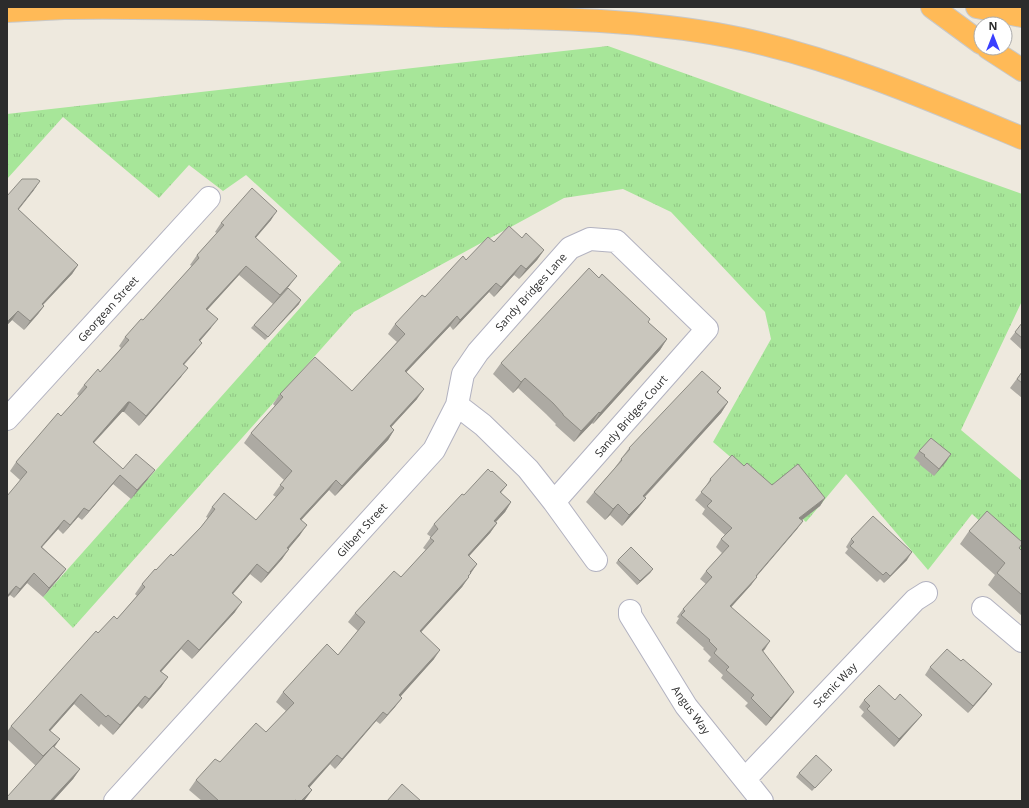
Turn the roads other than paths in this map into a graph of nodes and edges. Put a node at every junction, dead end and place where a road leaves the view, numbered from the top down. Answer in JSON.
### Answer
{"nodes":[{"id":1,"x":77,"y":7,"type":"edge"},
{"id":2,"x":932,"y":7,"type":"edge"},
{"id":3,"x":977,"y":7,"type":"edge"},
{"id":4,"x":7,"y":10,"type":"edge"},
{"id":5,"x":1022,"y":16,"type":"edge"},
{"id":6,"x":973,"y":37,"type":"edge"},
{"id":7,"x":1000,"y":56,"type":"edge"},
{"id":8,"x":1022,"y":70,"type":"edge"},
{"id":9,"x":1022,"y":138,"type":"edge"},
{"id":10,"x":209,"y":198,"type":"dead end"},
{"id":11,"x":707,"y":329,"type":"joint"},
{"id":12,"x":457,"y":405,"type":"junction"},
{"id":13,"x":7,"y":419,"type":"edge"},
{"id":14,"x":554,"y":502,"type":"junction"},
{"id":15,"x":596,"y":560,"type":"dead end"},
{"id":16,"x":926,"y":593,"type":"dead end"},
{"id":17,"x":983,"y":608,"type":"dead end"},
{"id":18,"x":630,"y":612,"type":"dead end"},
{"id":19,"x":1022,"y":641,"type":"edge"},
{"id":20,"x":745,"y":780,"type":"junction"},
{"id":21,"x":114,"y":801,"type":"edge"},
{"id":22,"x":762,"y":801,"type":"edge"}],
"edges":[{"from":1,"to":4,"type":"highway"},
{"from":1,"to":9,"type":"highway"},
{"from":2,"to":6,"type":"highway"},
{"from":3,"to":5,"type":"highway"},
{"from":7,"to":8,"type":"highway"},
{"from":10,"to":13,"type":"street","name":"Georgean Street"},
{"from":11,"to":12,"type":"street","name":"Sandy Bridges Lane"},
{"from":11,"to":14,"type":"street","name":"Sandy Bridges Court"},
{"from":12,"to":14,"type":"street"},
{"from":12,"to":21,"type":"street","name":"Gilbert Street"},
{"from":14,"to":15,"type":"street"},
{"from":16,"to":20,"type":"street","name":"Scenic Way"},
{"from":17,"to":19,"type":"street"},
{"from":18,"to":20,"type":"street","name":"Angus Way"},
{"from":20,"to":22,"type":"street","name":"Angus Way"}]}
